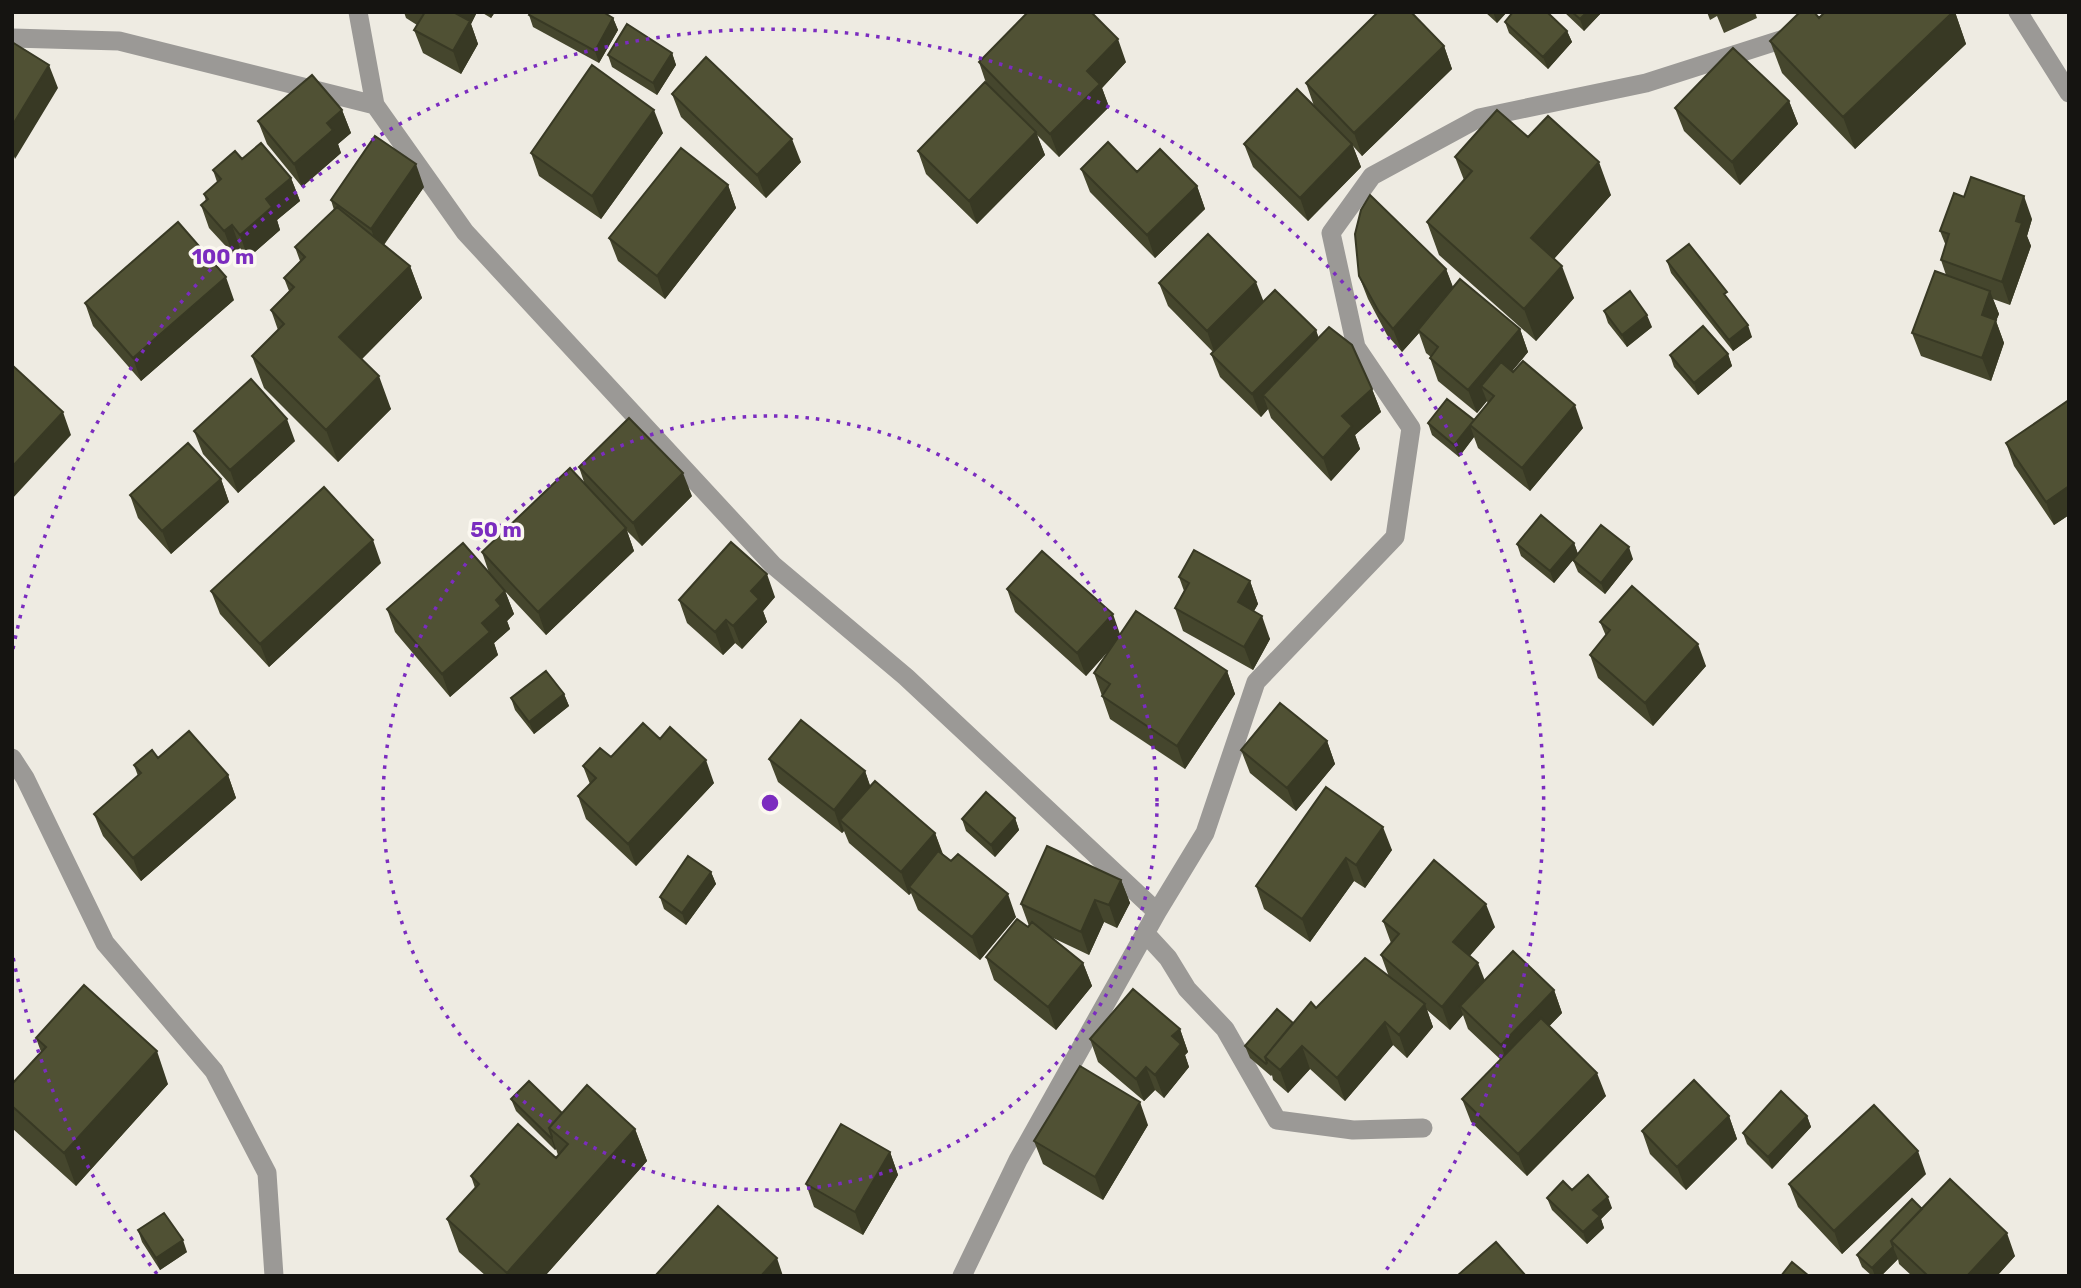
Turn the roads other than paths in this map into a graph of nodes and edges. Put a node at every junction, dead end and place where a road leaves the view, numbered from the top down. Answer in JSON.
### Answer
{"nodes":[{"id":1,"x":358,"y":12,"type":"edge"},
{"id":2,"x":2018,"y":12,"type":"edge"},
{"id":3,"x":1814,"y":29,"type":"edge"},
{"id":4,"x":12,"y":38,"type":"edge"},
{"id":5,"x":2069,"y":93,"type":"edge"},
{"id":6,"x":374,"y":105,"type":"junction"},
{"id":7,"x":12,"y":758,"type":"edge"},
{"id":8,"x":1157,"y":912,"type":"junction"},
{"id":9,"x":1145,"y":933,"type":"junction"},
{"id":10,"x":1423,"y":1128,"type":"dead end"},
{"id":11,"x":274,"y":1276,"type":"edge"},
{"id":12,"x":962,"y":1276,"type":"edge"}],
"edges":[{"from":1,"to":6,"type":"street"},
{"from":2,"to":5,"type":"street"},
{"from":3,"to":8,"type":"street"},
{"from":4,"to":6,"type":"street"},
{"from":6,"to":8,"type":"street"},
{"from":7,"to":11,"type":"street"},
{"from":8,"to":9,"type":"street"},
{"from":9,"to":10,"type":"street"},
{"from":9,"to":12,"type":"street"}]}
